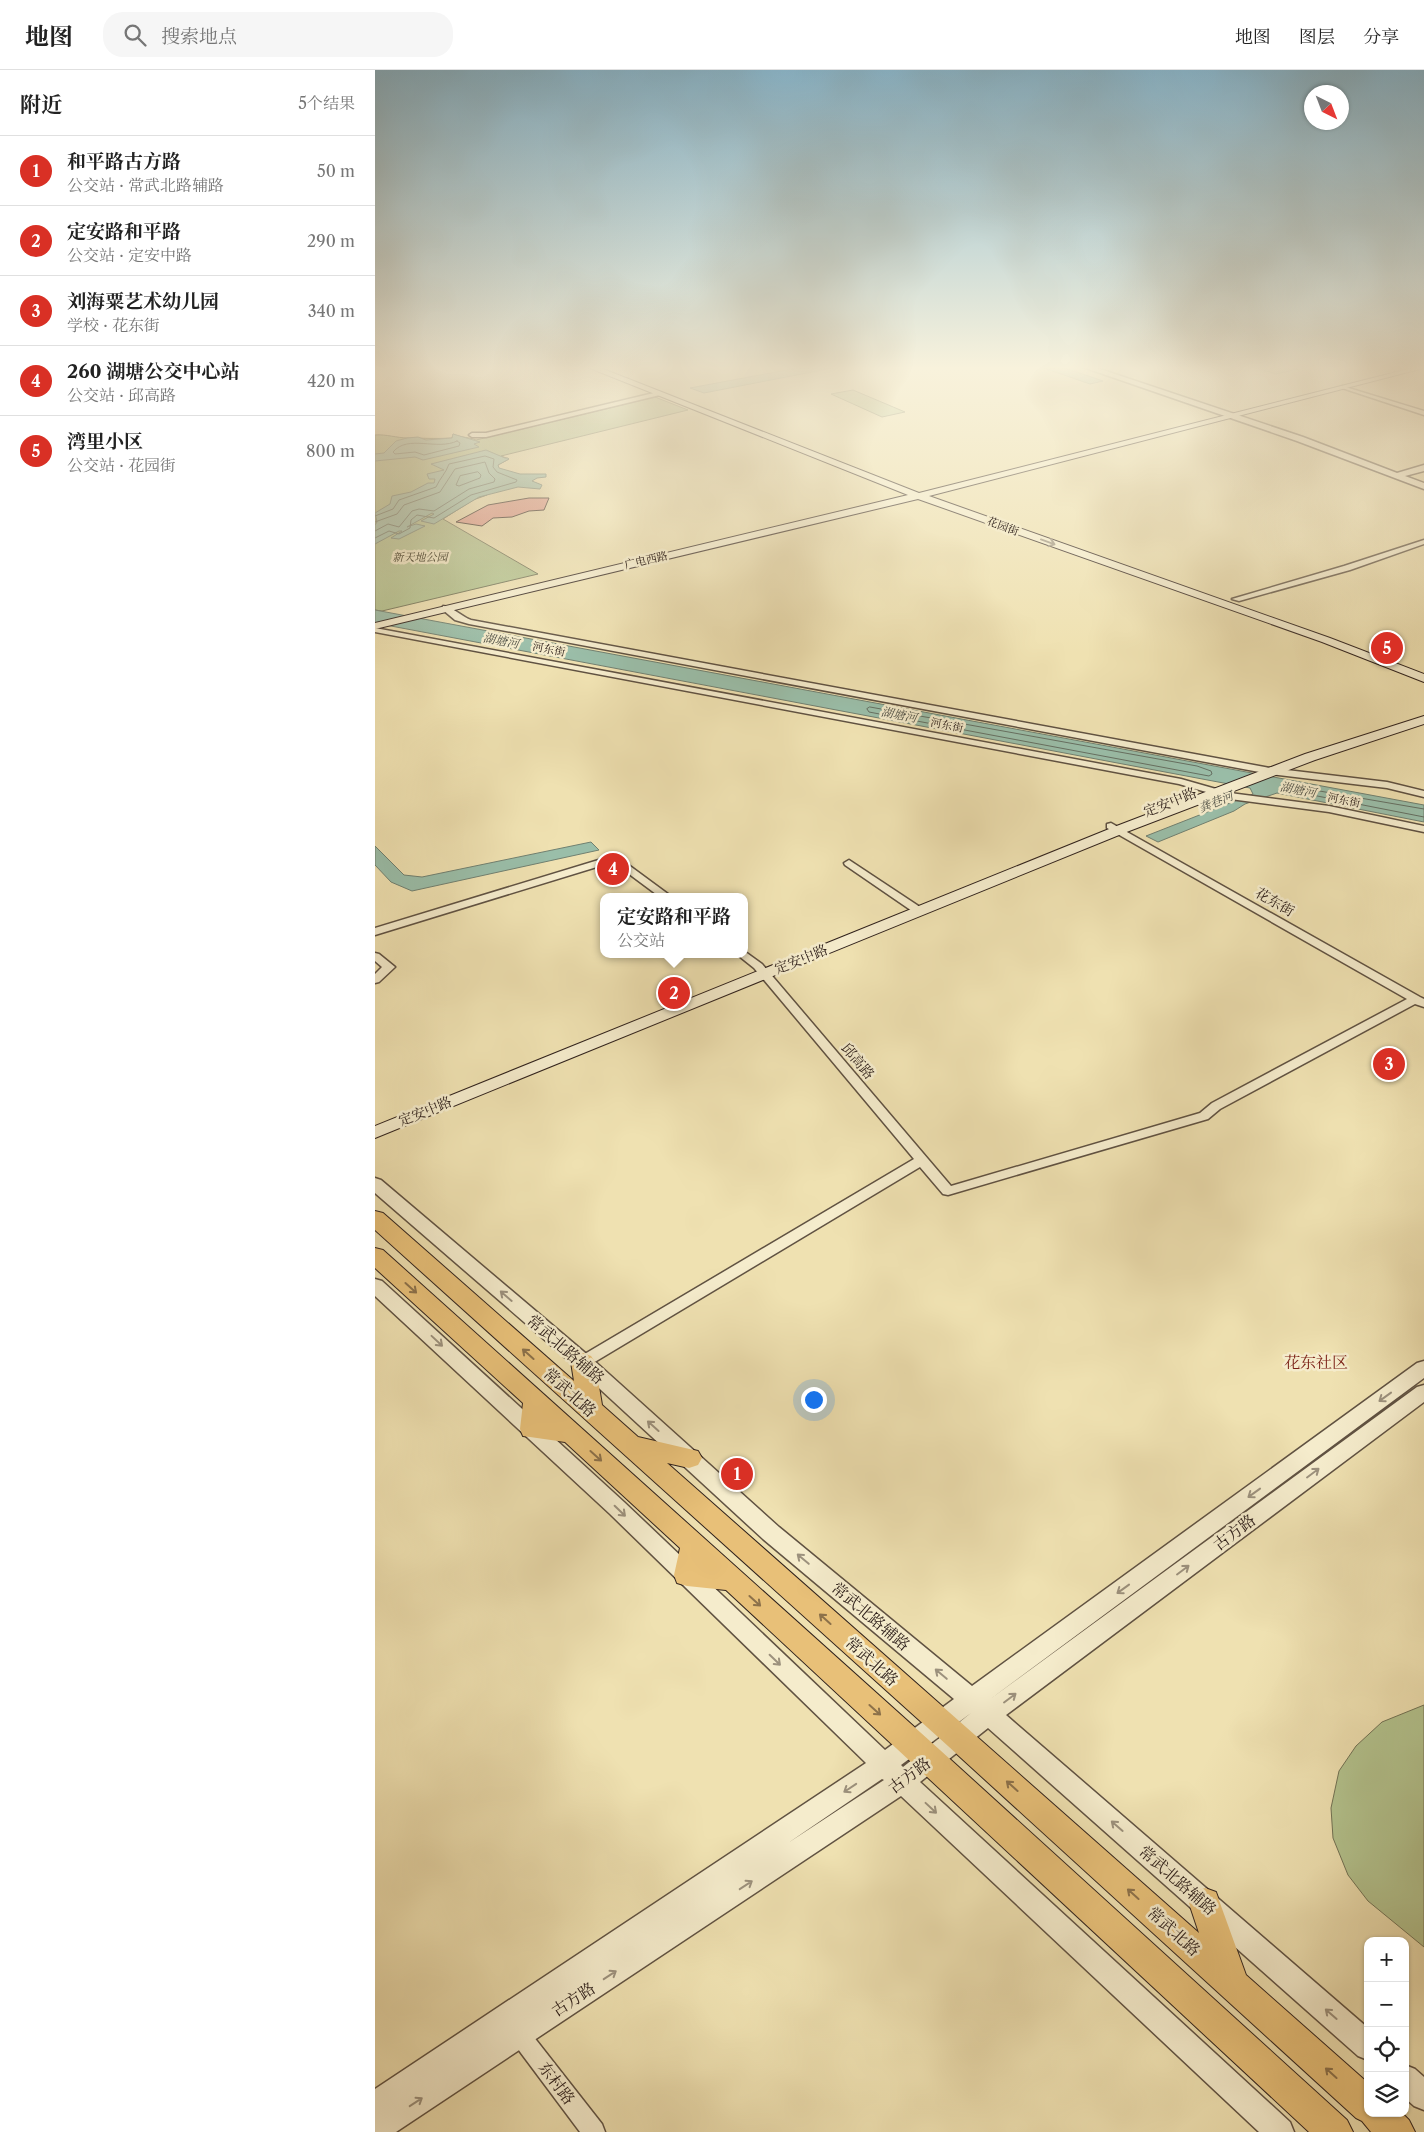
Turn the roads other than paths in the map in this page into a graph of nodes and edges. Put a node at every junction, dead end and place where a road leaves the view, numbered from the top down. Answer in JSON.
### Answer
{"nodes":[{"id":1,"x":829,"y":461,"type":"edge"},
{"id":2,"x":844,"y":461,"type":"edge"},
{"id":3,"x":1040,"y":461,"type":"edge"},
{"id":4,"x":1051,"y":461,"type":"edge"},
{"id":5,"x":1360,"y":461,"type":"edge"},
{"id":6,"x":1424,"y":468,"type":"edge"},
{"id":7,"x":1399,"y":475,"type":"junction"},
{"id":8,"x":1424,"y":486,"type":"edge"},
{"id":9,"x":905,"y":491,"type":"junction"},
{"id":10,"x":919,"y":491,"type":"junction"},
{"id":11,"x":933,"y":492,"type":"junction"},
{"id":12,"x":1424,"y":542,"type":"edge"},
{"id":13,"x":1236,"y":599,"type":"junction"},
{"id":14,"x":446,"y":608,"type":"junction"},
{"id":15,"x":375,"y":625,"type":"edge"},
{"id":16,"x":1424,"y":670,"type":"edge"},
{"id":17,"x":1424,"y":678,"type":"edge"},
{"id":18,"x":1424,"y":714,"type":"edge"},
{"id":19,"x":1424,"y":720,"type":"edge"},
{"id":20,"x":1259,"y":771,"type":"junction"},
{"id":21,"x":1216,"y":790,"type":"junction"},
{"id":22,"x":1424,"y":794,"type":"edge"},
{"id":23,"x":1115,"y":828,"type":"junction"},
{"id":24,"x":1424,"y":829,"type":"edge"},
{"id":25,"x":849,"y":863,"type":"dead end"},
{"id":26,"x":662,"y":893,"type":"edge"},
{"id":27,"x":915,"y":908,"type":"junction"},
{"id":28,"x":375,"y":932,"type":"edge"},
{"id":29,"x":375,"y":956,"type":"edge"},
{"id":30,"x":748,"y":958,"type":"edge"},
{"id":31,"x":761,"y":969,"type":"junction"},
{"id":32,"x":375,"y":980,"type":"edge"},
{"id":33,"x":1420,"y":1001,"type":"edge"},
{"id":34,"x":375,"y":1119,"type":"edge"},
{"id":35,"x":375,"y":1132,"type":"edge"},
{"id":36,"x":922,"y":1160,"type":"junction"},
{"id":37,"x":375,"y":1184,"type":"edge"},
{"id":38,"x":375,"y":1218,"type":"edge"},
{"id":39,"x":375,"y":1255,"type":"edge"},
{"id":40,"x":375,"y":1285,"type":"edge"},
{"id":41,"x":583,"y":1362,"type":"junction"},
{"id":42,"x":1424,"y":1368,"type":"edge"},
{"id":43,"x":1424,"y":1392,"type":"edge"},
{"id":44,"x":535,"y":1401,"type":"junction"},
{"id":45,"x":590,"y":1410,"type":"junction"},
{"id":46,"x":532,"y":1428,"type":"junction"},
{"id":47,"x":572,"y":1434,"type":"junction"},
{"id":48,"x":629,"y":1444,"type":"junction"},
{"id":49,"x":689,"y":1458,"type":"junction"},
{"id":50,"x":694,"y":1545,"type":"junction"},
{"id":51,"x":687,"y":1575,"type":"junction"},
{"id":52,"x":732,"y":1580,"type":"junction"},
{"id":53,"x":981,"y":1707,"type":"junction"},
{"id":54,"x":949,"y":1730,"type":"junction"},
{"id":55,"x":921,"y":1752,"type":"junction"},
{"id":56,"x":893,"y":1773,"type":"junction"},
{"id":57,"x":1205,"y":1903,"type":"junction"},
{"id":58,"x":1234,"y":1985,"type":"junction"},
{"id":59,"x":519,"y":2034,"type":"junction"},
{"id":60,"x":1364,"y":2042,"type":"edge"},
{"id":61,"x":1409,"y":2083,"type":"edge"},
{"id":62,"x":1424,"y":2096,"type":"edge"},
{"id":63,"x":1364,"y":2102,"type":"edge"},
{"id":64,"x":375,"y":2105,"type":"edge"},
{"id":65,"x":1380,"y":2117,"type":"edge"},
{"id":66,"x":375,"y":2129,"type":"edge"},
{"id":67,"x":594,"y":2132,"type":"edge"},
{"id":68,"x":1279,"y":2132,"type":"edge"},
{"id":69,"x":1335,"y":2132,"type":"edge"},
{"id":70,"x":1397,"y":2132,"type":"edge"}],
"edges":[{"from":1,"to":9,"type":"main road","name":"花园街"},
{"from":2,"to":10,"type":"main road","name":"花园街"},
{"from":3,"to":10,"type":"main road","name":"广电西路"},
{"from":4,"to":11,"type":"main road","name":"广电西路"},
{"from":5,"to":7,"type":"street"},
{"from":6,"to":7,"type":"street"},
{"from":7,"to":8,"type":"street"},
{"from":9,"to":10,"type":"main road","name":"花园街"},
{"from":9,"to":15,"type":"main road","name":"广电西路"},
{"from":10,"to":11,"type":"main road","name":"广电西路"},
{"from":10,"to":14,"type":"main road","name":"广电西路"},
{"from":10,"to":17,"type":"main road","name":"花园街","one_way":true},
{"from":11,"to":13,"type":"main road","name":"花园街"},
{"from":12,"to":13,"type":"street"},
{"from":13,"to":16,"type":"main road","name":"花园街"},
{"from":14,"to":15,"type":"main road","name":"广电西路"},
{"from":14,"to":20,"type":"street"},
{"from":15,"to":21,"type":"street","name":"河东街"},
{"from":18,"to":20,"type":"main road"},
{"from":19,"to":20,"type":"main road"},
{"from":20,"to":21,"type":"main road","name":"定安中路"},
{"from":20,"to":22,"type":"street"},
{"from":21,"to":23,"type":"main road","name":"定安中路"},
{"from":21,"to":24,"type":"street","name":"河东街"},
{"from":23,"to":27,"type":"main road","name":"定安中路"},
{"from":23,"to":33,"type":"street","name":"花东街"},
{"from":25,"to":27,"type":"street"},
{"from":26,"to":28,"type":"street"},
{"from":27,"to":31,"type":"main road","name":"定安中路"},
{"from":29,"to":32,"type":"street"},
{"from":30,"to":31,"type":"street","name":"邱高路"},
{"from":31,"to":34,"type":"main road","name":"定安中路"},
{"from":31,"to":35,"type":"main road","name":"定安中路"},
{"from":31,"to":36,"type":"street","name":"邱高路"},
{"from":33,"to":36,"type":"street","name":"邱高路"},
{"from":36,"to":41,"type":"street"},
{"from":41,"to":37,"type":"street","name":"常武北路辅路","one_way":true},
{"from":45,"to":38,"type":"main road","name":"常武北路","one_way":true},
{"from":39,"to":44,"type":"main road","name":"常武北路","one_way":true},
{"from":40,"to":46,"type":"street","one_way":true},
{"from":41,"to":45,"type":"main road"},
{"from":49,"to":41,"type":"street","name":"常武北路辅路","one_way":true},
{"from":42,"to":53,"type":"street","name":"古方路","one_way":true},
{"from":53,"to":43,"type":"street","name":"古方路","one_way":true},
{"from":44,"to":46,"type":"main road"},
{"from":44,"to":47,"type":"main road","name":"常武北路"},
{"from":45,"to":48,"type":"main road","name":"常武北路"},
{"from":46,"to":47,"type":"main road"},
{"from":46,"to":51,"type":"street","one_way":true},
{"from":47,"to":50,"type":"main road","name":"常武北路","one_way":true},
{"from":48,"to":49,"type":"main road"},
{"from":54,"to":48,"type":"main road","name":"常武北路","one_way":true},
{"from":53,"to":49,"type":"street","name":"常武北路辅路","one_way":true},
{"from":50,"to":51,"type":"main road"},
{"from":50,"to":52,"type":"main road","name":"常武北路"},
{"from":51,"to":52,"type":"main road"},
{"from":51,"to":56,"type":"street","one_way":true},
{"from":52,"to":55,"type":"main road","name":"常武北路","one_way":true},
{"from":53,"to":54,"type":"street","name":"古方路"},
{"from":57,"to":53,"type":"street","name":"常武北路辅路","one_way":true},
{"from":54,"to":55,"type":"street","name":"古方路"},
{"from":58,"to":54,"type":"main road","name":"常武北路","one_way":true},
{"from":55,"to":56,"type":"street","name":"古方路"},
{"from":55,"to":69,"type":"main road","name":"常武北路"},
{"from":59,"to":56,"type":"street","name":"古方路","one_way":true},
{"from":56,"to":64,"type":"street","name":"古方路","one_way":true},
{"from":56,"to":68,"type":"street","one_way":true},
{"from":57,"to":58,"type":"main road"},
{"from":60,"to":57,"type":"street","name":"常武北路辅路","one_way":true},
{"from":63,"to":58,"type":"main road","name":"常武北路","one_way":true},
{"from":66,"to":59,"type":"street","name":"古方路","one_way":true},
{"from":59,"to":67,"type":"street","name":"东村路"},
{"from":61,"to":62,"type":"street"},
{"from":65,"to":70,"type":"main road"}]}
